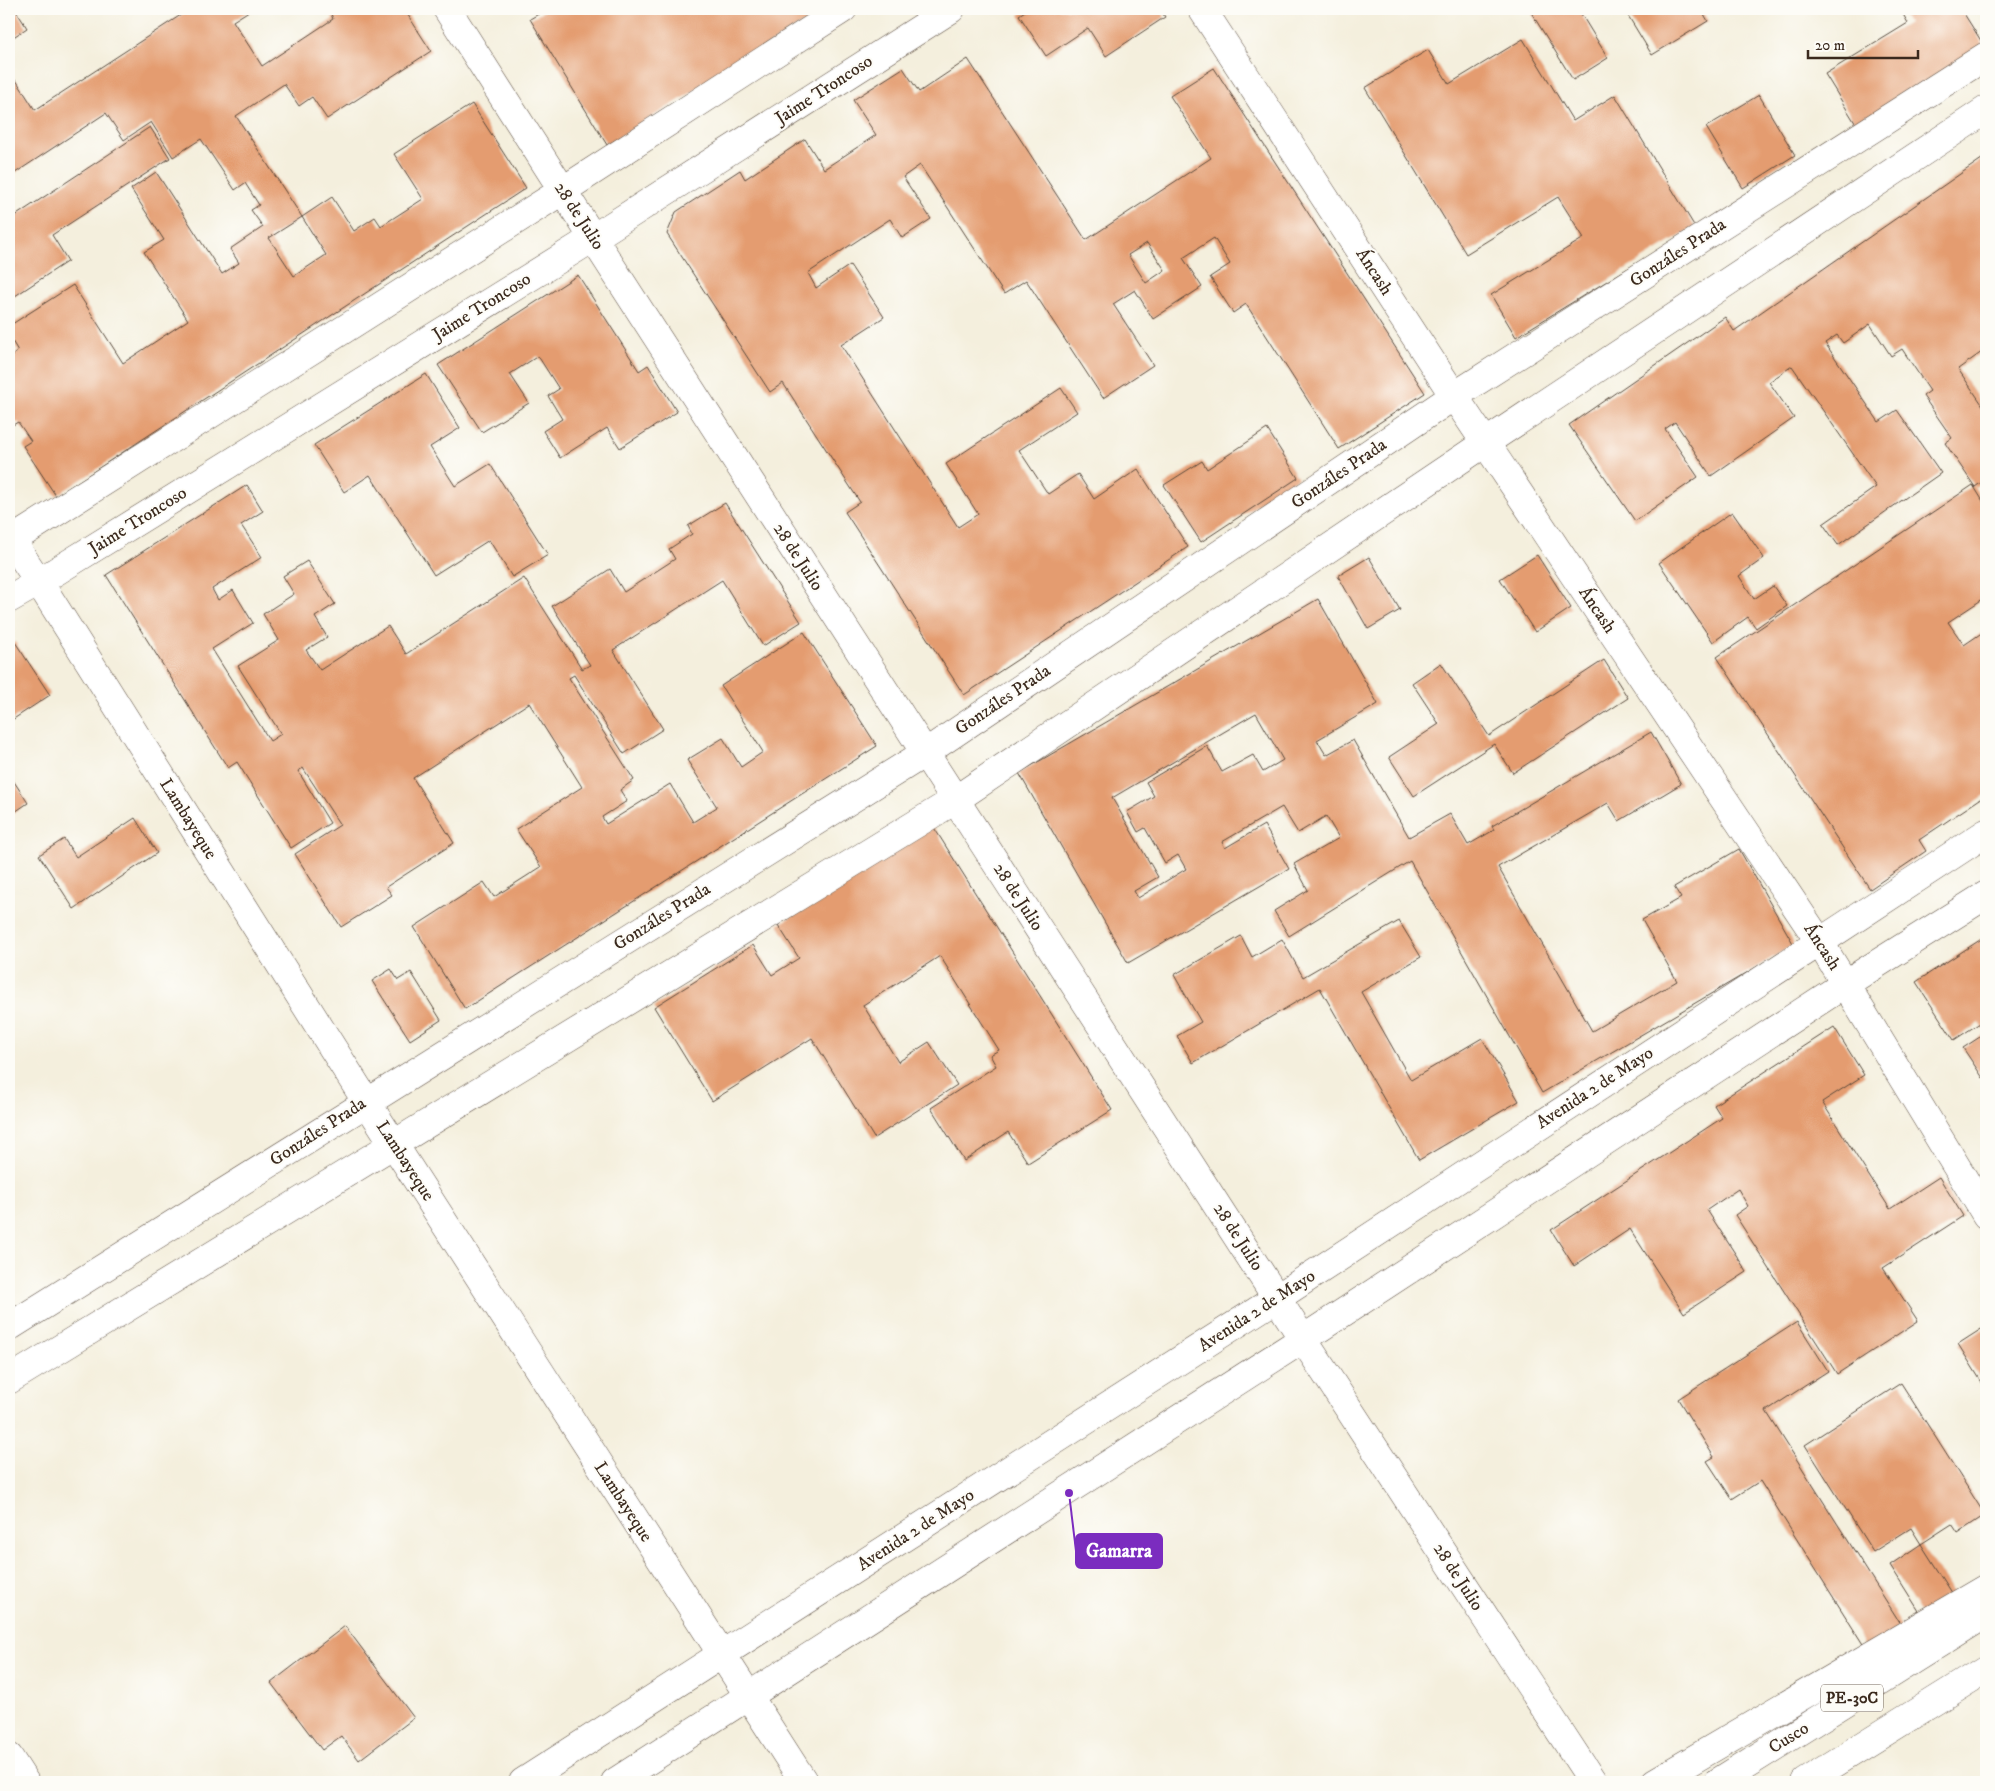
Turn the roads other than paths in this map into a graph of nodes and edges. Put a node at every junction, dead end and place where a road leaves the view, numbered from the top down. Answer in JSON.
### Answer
{"nodes":[{"id":1,"x":447,"y":9,"type":"edge"},
{"id":2,"x":843,"y":9,"type":"edge"},
{"id":3,"x":951,"y":9,"type":"edge"},
{"id":4,"x":1202,"y":9,"type":"edge"},
{"id":5,"x":1986,"y":56,"type":"edge"},
{"id":6,"x":1986,"y":110,"type":"edge"},
{"id":7,"x":562,"y":191,"type":"junction"},
{"id":8,"x":593,"y":238,"type":"junction"},
{"id":9,"x":1454,"y":396,"type":"junction"},
{"id":10,"x":1485,"y":443,"type":"junction"},
{"id":11,"x":9,"y":540,"type":"edge"},
{"id":12,"x":39,"y":582,"type":"junction"},
{"id":13,"x":9,"y":598,"type":"edge"},
{"id":14,"x":925,"y":753,"type":"junction"},
{"id":15,"x":955,"y":800,"type":"junction"},
{"id":16,"x":1986,"y":833,"type":"edge"},
{"id":17,"x":1986,"y":895,"type":"edge"},
{"id":18,"x":1818,"y":942,"type":"junction"},
{"id":19,"x":1846,"y":984,"type":"junction"},
{"id":20,"x":366,"y":1101,"type":"junction"},
{"id":21,"x":394,"y":1144,"type":"junction"},
{"id":22,"x":1986,"y":1215,"type":"edge"},
{"id":23,"x":1277,"y":1298,"type":"junction"},
{"id":24,"x":9,"y":1327,"type":"edge"},
{"id":25,"x":1303,"y":1340,"type":"junction"},
{"id":26,"x":9,"y":1380,"type":"edge"},
{"id":27,"x":1986,"y":1588,"type":"edge"},
{"id":28,"x":1986,"y":1614,"type":"edge"},
{"id":29,"x":1986,"y":1637,"type":"edge"},
{"id":30,"x":722,"y":1655,"type":"junction"},
{"id":31,"x":1986,"y":1669,"type":"edge"},
{"id":32,"x":748,"y":1697,"type":"junction"},
{"id":33,"x":9,"y":1757,"type":"edge"},
{"id":34,"x":25,"y":1782,"type":"edge"},
{"id":35,"x":523,"y":1782,"type":"edge"},
{"id":36,"x":615,"y":1782,"type":"edge"},
{"id":37,"x":804,"y":1782,"type":"edge"},
{"id":38,"x":1593,"y":1782,"type":"edge"},
{"id":39,"x":1655,"y":1782,"type":"edge"},
{"id":40,"x":1718,"y":1782,"type":"edge"},
{"id":41,"x":1754,"y":1782,"type":"edge"},
{"id":42,"x":1805,"y":1782,"type":"edge"}],
"edges":[{"from":1,"to":7,"type":"main road","name":"28 de Julio"},
{"from":2,"to":7,"type":"main road"},
{"from":3,"to":8,"type":"main road","name":"Jaime Troncoso"},
{"from":4,"to":9,"type":"main road","name":"Áncash"},
{"from":5,"to":9,"type":"main road","name":"Gonzáles Prada"},
{"from":6,"to":10,"type":"main road"},
{"from":7,"to":8,"type":"main road","name":"28 de Julio"},
{"from":7,"to":11,"type":"main road"},
{"from":8,"to":12,"type":"main road","name":"Jaime Troncoso"},
{"from":8,"to":14,"type":"main road","name":"28 de Julio"},
{"from":9,"to":10,"type":"main road","name":"Áncash"},
{"from":9,"to":14,"type":"main road","name":"Gonzáles Prada"},
{"from":10,"to":15,"type":"main road"},
{"from":10,"to":18,"type":"main road","name":"Áncash"},
{"from":11,"to":12,"type":"main road","name":"Lambayeque"},
{"from":12,"to":13,"type":"main road","name":"Jaime Troncoso"},
{"from":12,"to":20,"type":"main road","name":"Lambayeque"},
{"from":14,"to":15,"type":"main road","name":"28 de Julio"},
{"from":14,"to":20,"type":"main road","name":"Gonzáles Prada"},
{"from":15,"to":21,"type":"main road"},
{"from":15,"to":23,"type":"main road","name":"28 de Julio"},
{"from":16,"to":18,"type":"main road","name":"Avenida 2 de Mayo"},
{"from":17,"to":19,"type":"main road"},
{"from":18,"to":19,"type":"main road","name":"Áncash"},
{"from":18,"to":23,"type":"main road","name":"Avenida 2 de Mayo"},
{"from":19,"to":22,"type":"main road","name":"Áncash"},
{"from":19,"to":25,"type":"main road"},
{"from":20,"to":21,"type":"main road","name":"Lambayeque"},
{"from":20,"to":24,"type":"main road","name":"Gonzáles Prada"},
{"from":21,"to":26,"type":"main road"},
{"from":21,"to":30,"type":"main road","name":"Lambayeque"},
{"from":23,"to":25,"type":"main road","name":"28 de Julio"},
{"from":23,"to":30,"type":"main road","name":"Avenida 2 de Mayo"},
{"from":25,"to":32,"type":"main road"},
{"from":25,"to":38,"type":"main road","name":"28 de Julio"},
{"from":27,"to":39,"type":"main road"},
{"from":28,"to":40,"type":"main road","name":"Cusco","number":"PE-30C"},
{"from":29,"to":41,"type":"main road","name":"Cusco","number":"PE-30C"},
{"from":30,"to":32,"type":"main road","name":"Lambayeque"},
{"from":30,"to":35,"type":"main road","name":"Avenida 2 de Mayo"},
{"from":31,"to":42,"type":"main road"},
{"from":32,"to":36,"type":"main road"},
{"from":32,"to":37,"type":"main road","name":"Lambayeque"},
{"from":33,"to":34,"type":"main road"}]}
